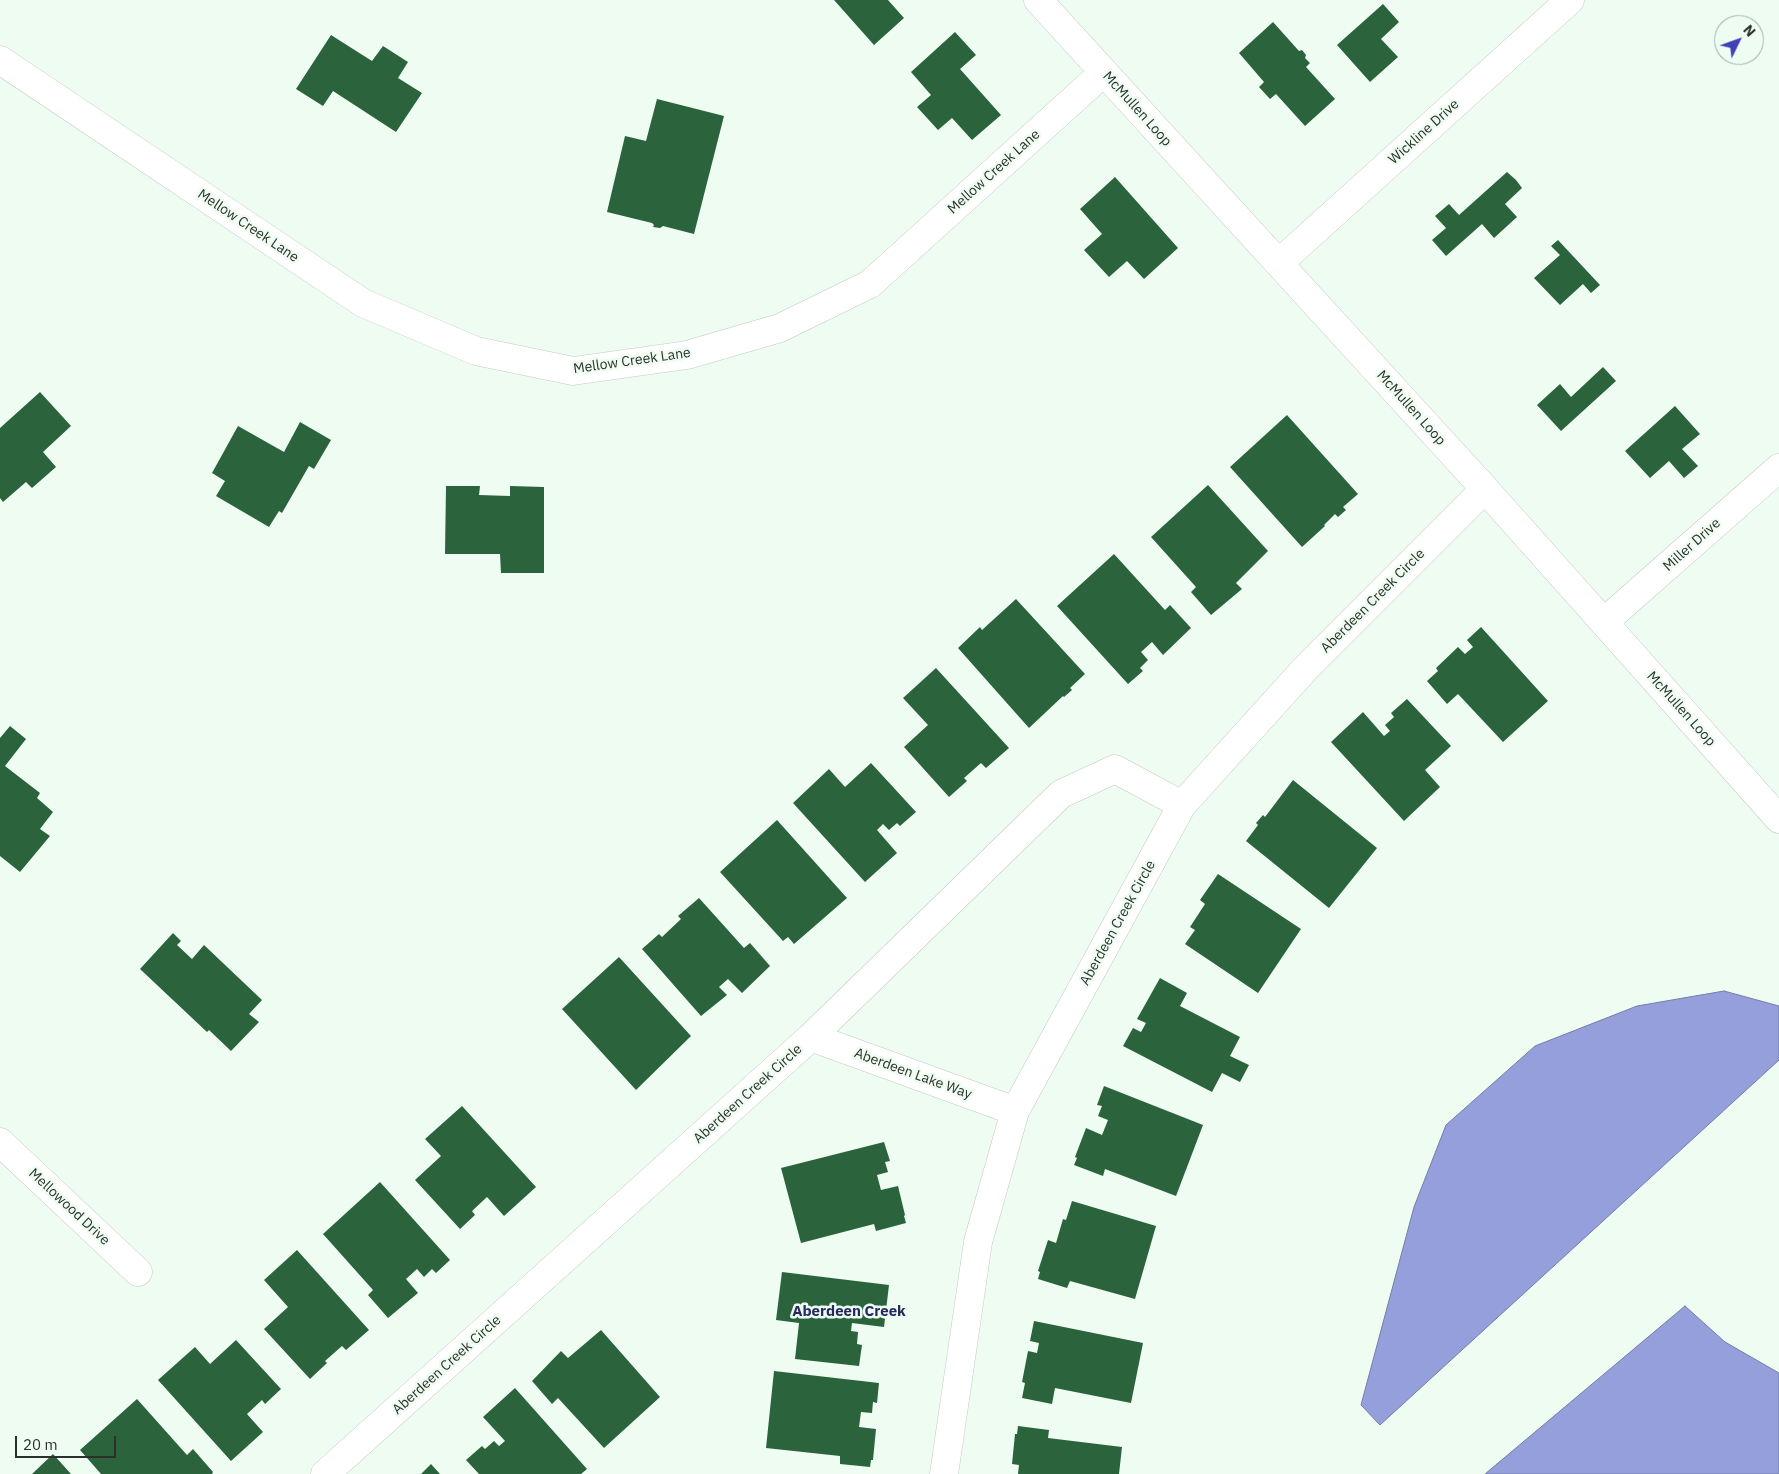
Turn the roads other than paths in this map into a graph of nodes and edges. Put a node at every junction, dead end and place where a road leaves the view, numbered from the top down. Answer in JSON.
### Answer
{"nodes":[{"id":1,"x":1038,"y":0,"type":"edge"},
{"id":2,"x":1570,"y":0,"type":"edge"},
{"id":3,"x":0,"y":60,"type":"edge"},
{"id":4,"x":1104,"y":72,"type":"junction"},
{"id":5,"x":1279,"y":263,"type":"junction"},
{"id":6,"x":1779,"y":468,"type":"edge"},
{"id":7,"x":1485,"y":489,"type":"junction"},
{"id":8,"x":1604,"y":622,"type":"junction"},
{"id":9,"x":1182,"y":805,"type":"junction"},
{"id":10,"x":1779,"y":819,"type":"edge"},
{"id":11,"x":810,"y":1037,"type":"junction"},
{"id":12,"x":1015,"y":1111,"type":"junction"},
{"id":13,"x":0,"y":1142,"type":"edge"},
{"id":14,"x":138,"y":1272,"type":"dead end"},
{"id":15,"x":326,"y":1474,"type":"edge"},
{"id":16,"x":944,"y":1474,"type":"edge"}],
"edges":[{"from":1,"to":4,"type":"street","name":"McMullen Loop"},
{"from":2,"to":5,"type":"street","name":"Wickline Drive"},
{"from":3,"to":4,"type":"street","name":"Mellow Creek Lane"},
{"from":4,"to":5,"type":"street","name":"McMullen Loop"},
{"from":5,"to":7,"type":"street","name":"McMullen Loop"},
{"from":6,"to":8,"type":"street","name":"Miller Drive"},
{"from":7,"to":8,"type":"street","name":"McMullen Loop"},
{"from":7,"to":9,"type":"street","name":"Aberdeen Creek Circle"},
{"from":8,"to":10,"type":"street","name":"McMullen Loop"},
{"from":9,"to":11,"type":"street","name":"Aberdeen Creek Circle"},
{"from":9,"to":12,"type":"street","name":"Aberdeen Creek Circle"},
{"from":11,"to":12,"type":"street","name":"Aberdeen Lake Way"},
{"from":11,"to":15,"type":"street","name":"Aberdeen Creek Circle"},
{"from":12,"to":16,"type":"street","name":"Aberdeen Creek Circle"},
{"from":13,"to":14,"type":"street","name":"Mellowood Drive"}]}
